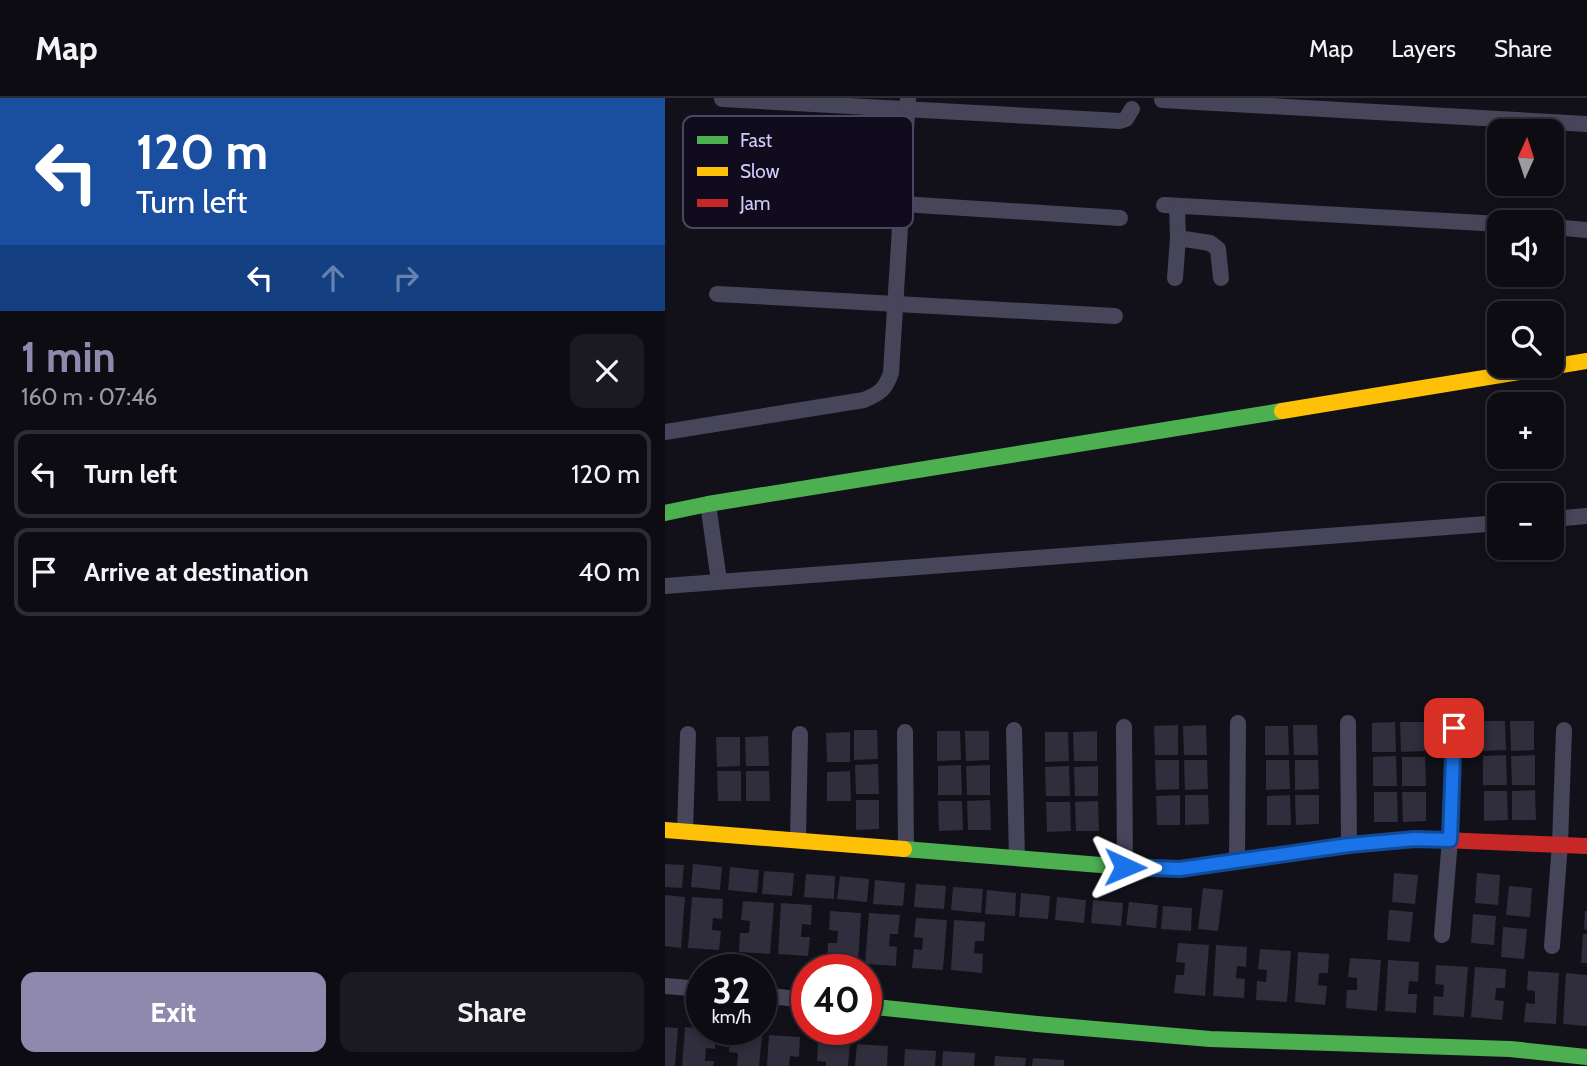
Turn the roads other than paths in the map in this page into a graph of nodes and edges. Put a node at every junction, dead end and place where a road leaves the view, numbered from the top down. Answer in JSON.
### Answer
{"nodes":[{"id":1,"x":722,"y":99,"type":"edge"},
{"id":2,"x":1162,"y":100,"type":"dead end"},
{"id":3,"x":908,"y":104,"type":"edge"},
{"id":4,"x":1132,"y":110,"type":"dead end"},
{"id":5,"x":1587,"y":124,"type":"edge"},
{"id":6,"x":913,"y":205,"type":"edge"},
{"id":7,"x":1121,"y":218,"type":"dead end"},
{"id":8,"x":1487,"y":223,"type":"edge"},
{"id":9,"x":900,"y":228,"type":"edge"},
{"id":10,"x":1564,"y":228,"type":"edge"},
{"id":11,"x":1587,"y":229,"type":"edge"},
{"id":12,"x":1178,"y":238,"type":"junction"},
{"id":13,"x":1175,"y":278,"type":"dead end"},
{"id":14,"x":1221,"y":278,"type":"dead end"},
{"id":15,"x":717,"y":294,"type":"dead end"},
{"id":16,"x":895,"y":303,"type":"junction"},
{"id":17,"x":1115,"y":316,"type":"dead end"},
{"id":18,"x":1587,"y":361,"type":"edge"},
{"id":19,"x":665,"y":432,"type":"edge"},
{"id":20,"x":708,"y":504,"type":"junction"},
{"id":21,"x":665,"y":513,"type":"edge"},
{"id":22,"x":1587,"y":516,"type":"edge"},
{"id":23,"x":1564,"y":518,"type":"edge"},
{"id":24,"x":1487,"y":524,"type":"edge"},
{"id":25,"x":719,"y":581,"type":"junction"},
{"id":26,"x":665,"y":586,"type":"edge"},
{"id":27,"x":1238,"y":723,"type":"dead end"},
{"id":28,"x":1348,"y":723,"type":"dead end"},
{"id":29,"x":1124,"y":727,"type":"dead end"},
{"id":30,"x":1454,"y":728,"type":"dead end"},
{"id":31,"x":1014,"y":730,"type":"dead end"},
{"id":32,"x":1565,"y":730,"type":"dead end"},
{"id":33,"x":905,"y":732,"type":"dead end"},
{"id":34,"x":688,"y":734,"type":"dead end"},
{"id":35,"x":800,"y":734,"type":"dead end"},
{"id":36,"x":665,"y":830,"type":"edge"},
{"id":37,"x":685,"y":831,"type":"junction"},
{"id":38,"x":798,"y":840,"type":"junction"},
{"id":39,"x":1450,"y":840,"type":"junction"},
{"id":40,"x":1560,"y":844,"type":"junction"},
{"id":41,"x":1349,"y":845,"type":"junction"},
{"id":42,"x":1587,"y":846,"type":"edge"},
{"id":43,"x":907,"y":849,"type":"junction"},
{"id":44,"x":1017,"y":858,"type":"junction"},
{"id":45,"x":1237,"y":860,"type":"junction"},
{"id":46,"x":1125,"y":867,"type":"junction"},
{"id":47,"x":1441,"y":935,"type":"dead end"},
{"id":48,"x":1552,"y":946,"type":"dead end"},
{"id":49,"x":665,"y":986,"type":"edge"},
{"id":50,"x":686,"y":988,"type":"edge"},
{"id":51,"x":882,"y":1008,"type":"edge"},
{"id":52,"x":1587,"y":1057,"type":"edge"}],
"edges":[{"from":1,"to":3,"type":"street"},
{"from":2,"to":5,"type":"street"},
{"from":3,"to":4,"type":"street"},
{"from":6,"to":7,"type":"street"},
{"from":8,"to":12,"type":"street"},
{"from":9,"to":16,"type":"street"},
{"from":10,"to":11,"type":"street"},
{"from":12,"to":13,"type":"street"},
{"from":12,"to":14,"type":"street"},
{"from":15,"to":16,"type":"street"},
{"from":16,"to":17,"type":"street"},
{"from":16,"to":19,"type":"street"},
{"from":18,"to":20,"type":"street"},
{"from":20,"to":21,"type":"street"},
{"from":20,"to":25,"type":"street"},
{"from":22,"to":23,"type":"street"},
{"from":24,"to":25,"type":"street"},
{"from":25,"to":26,"type":"street"},
{"from":27,"to":45,"type":"street"},
{"from":28,"to":41,"type":"street"},
{"from":29,"to":46,"type":"street"},
{"from":30,"to":39,"type":"street"},
{"from":31,"to":44,"type":"street"},
{"from":32,"to":40,"type":"street"},
{"from":33,"to":43,"type":"street"},
{"from":34,"to":37,"type":"street"},
{"from":35,"to":38,"type":"street"},
{"from":36,"to":37,"type":"street"},
{"from":37,"to":38,"type":"street"},
{"from":38,"to":43,"type":"street"},
{"from":39,"to":40,"type":"street"},
{"from":39,"to":41,"type":"street"},
{"from":39,"to":47,"type":"street"},
{"from":40,"to":42,"type":"street"},
{"from":40,"to":48,"type":"street"},
{"from":41,"to":45,"type":"street"},
{"from":43,"to":44,"type":"street"},
{"from":44,"to":46,"type":"street"},
{"from":45,"to":46,"type":"street"},
{"from":49,"to":50,"type":"street"},
{"from":51,"to":52,"type":"street"}]}
